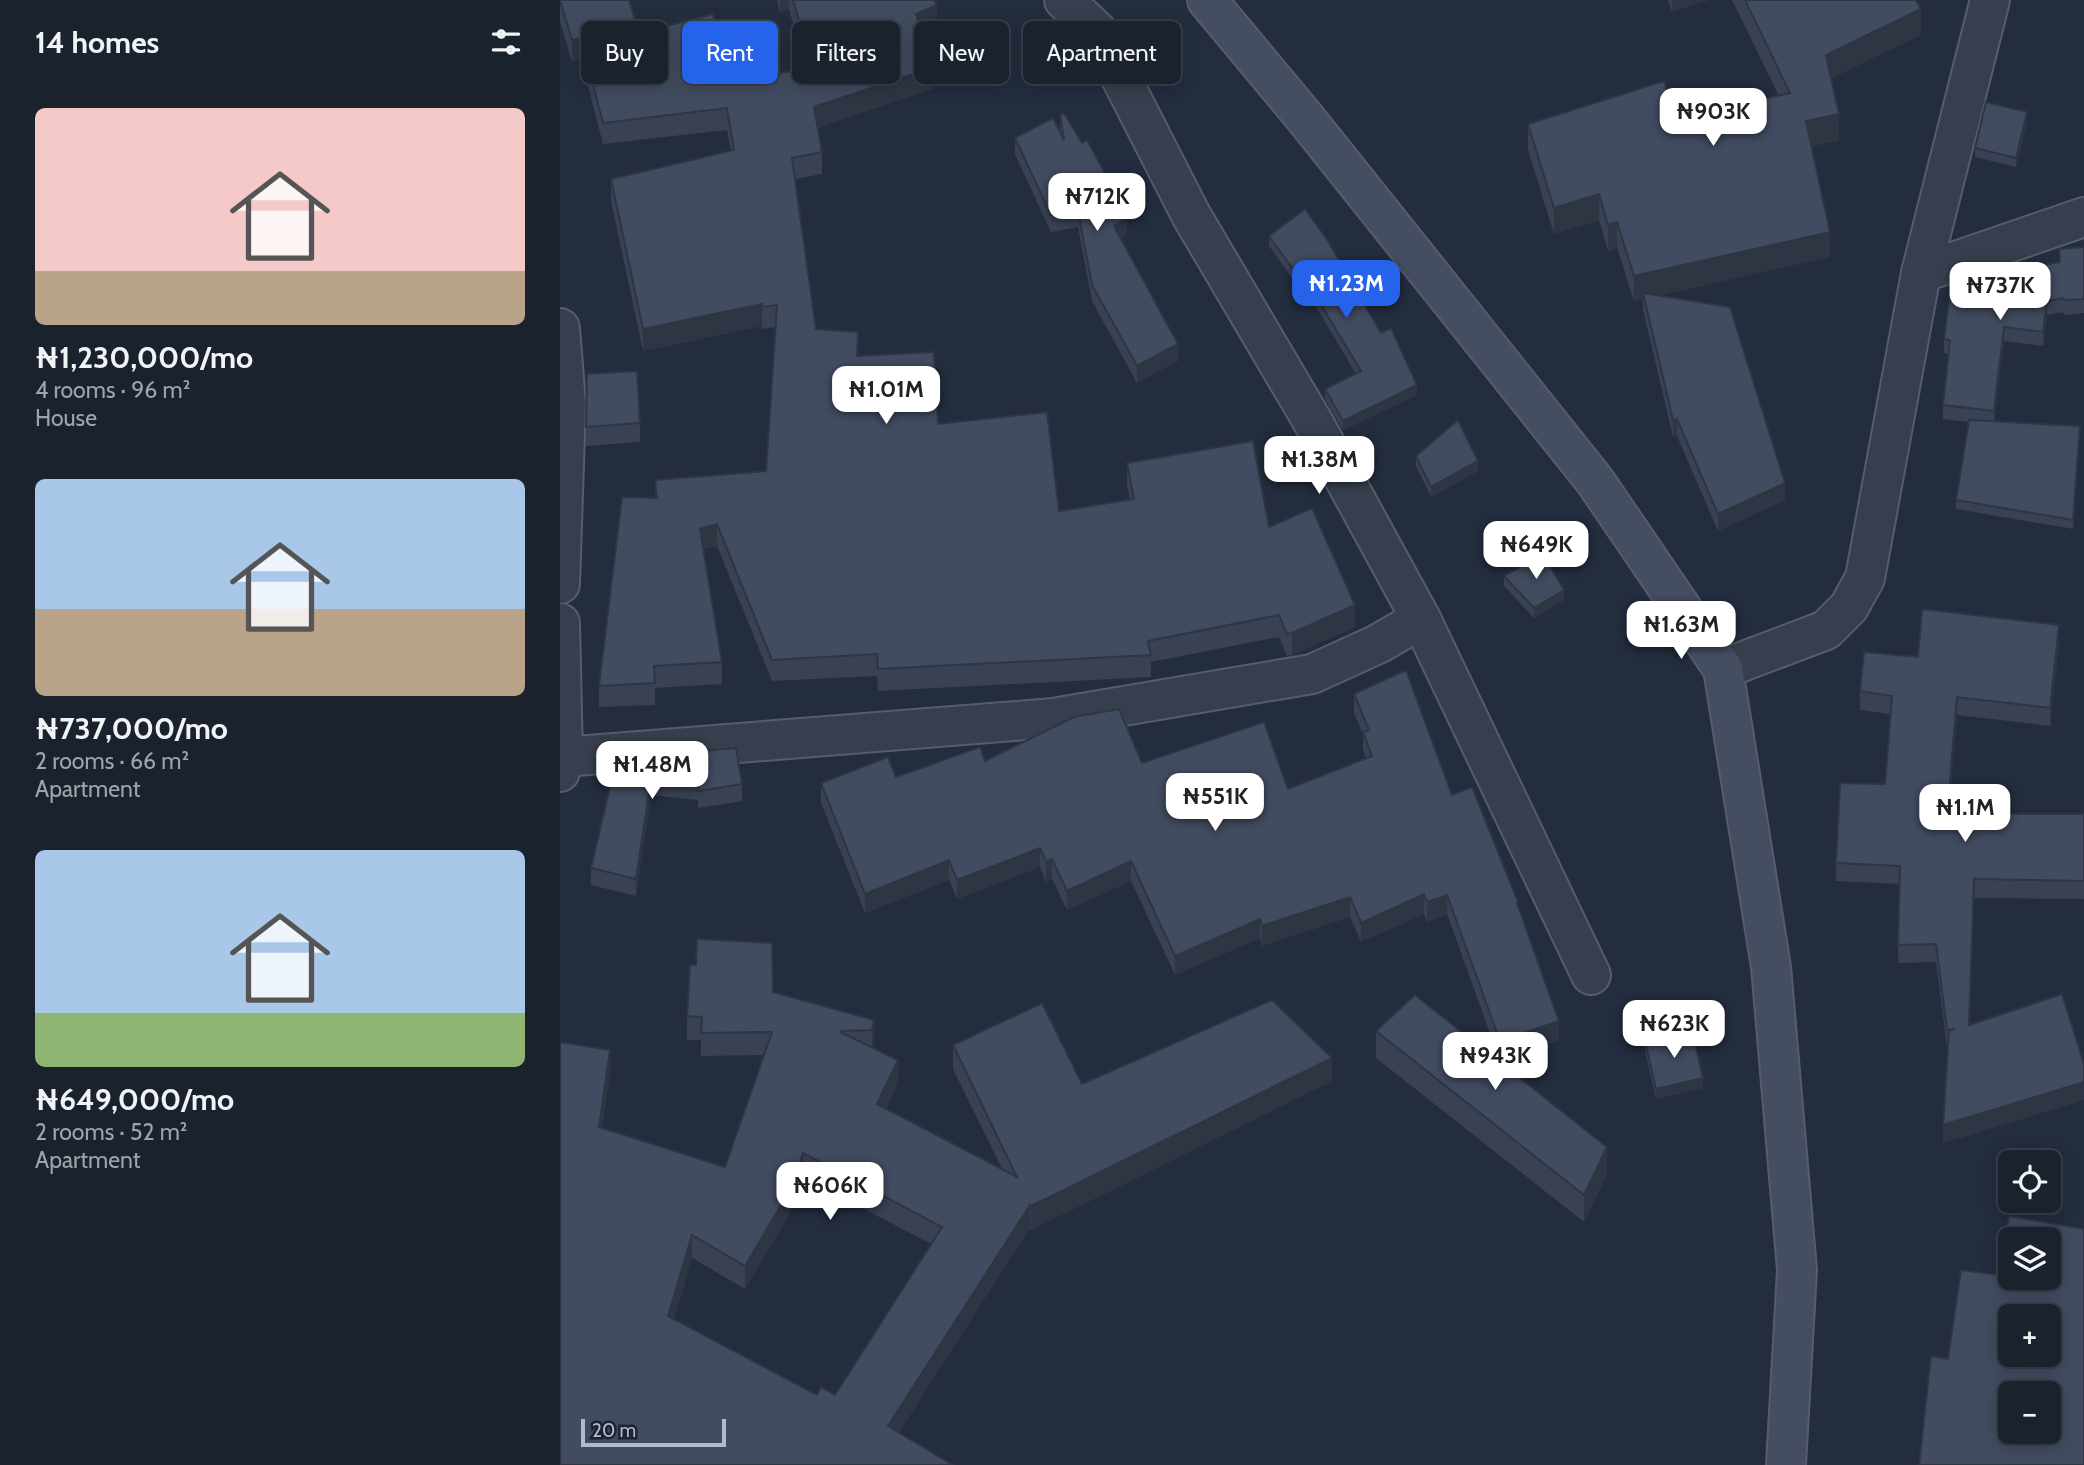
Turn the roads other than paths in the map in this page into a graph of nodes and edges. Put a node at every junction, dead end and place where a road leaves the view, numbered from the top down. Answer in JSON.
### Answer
{"nodes":[{"id":1,"x":1064,"y":0,"type":"edge"},
{"id":2,"x":1207,"y":0,"type":"edge"},
{"id":3,"x":1990,"y":0,"type":"edge"},
{"id":4,"x":2084,"y":217,"type":"edge"},
{"id":5,"x":1921,"y":273,"type":"junction"},
{"id":6,"x":560,"y":328,"type":"edge"},
{"id":7,"x":563,"y":404,"type":"edge"},
{"id":8,"x":560,"y":584,"type":"edge"},
{"id":9,"x":1421,"y":619,"type":"junction"},
{"id":10,"x":560,"y":623,"type":"edge"},
{"id":11,"x":1723,"y":669,"type":"junction"},
{"id":12,"x":562,"y":765,"type":"edge"},
{"id":13,"x":1591,"y":975,"type":"dead end"},
{"id":14,"x":1786,"y":1465,"type":"edge"}],
"edges":[{"from":1,"to":9,"type":"street"},
{"from":2,"to":11,"type":"street"},
{"from":3,"to":5,"type":"street"},
{"from":4,"to":5,"type":"street"},
{"from":5,"to":11,"type":"street"},
{"from":6,"to":7,"type":"street"},
{"from":7,"to":8,"type":"street"},
{"from":9,"to":12,"type":"street"},
{"from":9,"to":13,"type":"street"},
{"from":10,"to":12,"type":"street"},
{"from":11,"to":14,"type":"street"}]}
